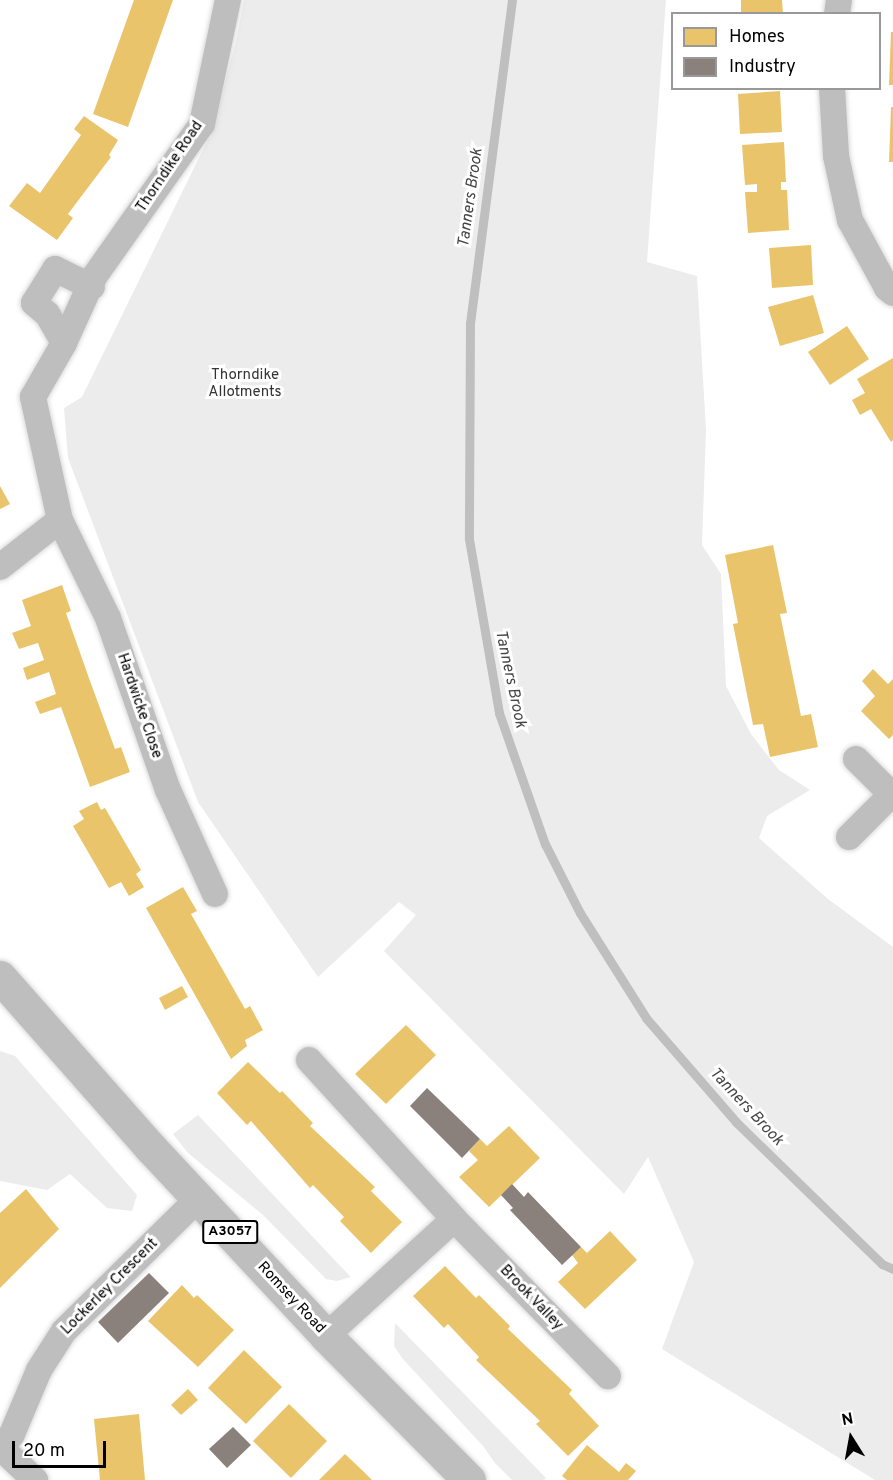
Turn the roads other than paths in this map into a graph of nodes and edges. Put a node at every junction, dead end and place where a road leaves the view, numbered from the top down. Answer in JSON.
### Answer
{"nodes":[{"id":1,"x":228,"y":0,"type":"edge"},
{"id":2,"x":832,"y":90,"type":"edge"},
{"id":3,"x":92,"y":287,"type":"junction"},
{"id":4,"x":893,"y":293,"type":"edge"},
{"id":5,"x":64,"y":343,"type":"junction"},
{"id":6,"x":60,"y":520,"type":"junction"},
{"id":7,"x":0,"y":567,"type":"edge"},
{"id":8,"x":856,"y":759,"type":"dead end"},
{"id":9,"x":892,"y":794,"type":"edge"},
{"id":10,"x":849,"y":837,"type":"dead end"},
{"id":11,"x":216,"y":894,"type":"dead end"},
{"id":12,"x":0,"y":977,"type":"edge"},
{"id":13,"x":309,"y":1060,"type":"dead end"},
{"id":14,"x":198,"y":1199,"type":"junction"},
{"id":15,"x":454,"y":1219,"type":"junction"},
{"id":16,"x":326,"y":1336,"type":"junction"},
{"id":17,"x":609,"y":1376,"type":"dead end"},
{"id":18,"x":1,"y":1448,"type":"edge"},
{"id":19,"x":35,"y":1480,"type":"edge"},
{"id":20,"x":469,"y":1480,"type":"edge"}],
"edges":[{"from":1,"to":3,"type":"street","name":"Thorndike Road"},
{"from":2,"to":4,"type":"street"},
{"from":3,"to":5,"type":"street","name":"Thorndike Road"},
{"from":3,"to":5,"type":"street"},
{"from":5,"to":6,"type":"street","name":"Thorndike Road"},
{"from":6,"to":7,"type":"street"},
{"from":6,"to":11,"type":"street","name":"Hardwicke Close"},
{"from":8,"to":9,"type":"street"},
{"from":9,"to":10,"type":"street"},
{"from":12,"to":14,"type":"main road","name":"Romsey Road","number":"A3057"},
{"from":13,"to":15,"type":"street","name":"Brook Valley"},
{"from":14,"to":16,"type":"main road","name":"Romsey Road","number":"A3057"},
{"from":14,"to":18,"type":"street","name":"Lockerley Crescent"},
{"from":15,"to":16,"type":"street"},
{"from":15,"to":17,"type":"street","name":"Brook Valley"},
{"from":16,"to":20,"type":"main road","name":"Romsey Road","number":"A3057"},
{"from":18,"to":19,"type":"street","name":"Lockerley Crescent"}]}
